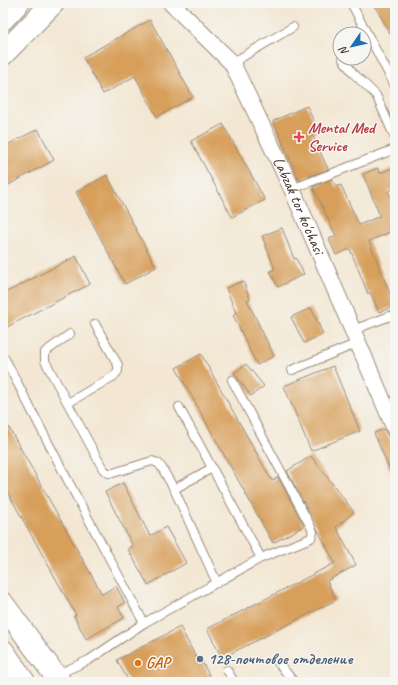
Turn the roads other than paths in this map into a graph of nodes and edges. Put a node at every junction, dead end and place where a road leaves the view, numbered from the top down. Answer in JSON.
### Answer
{"nodes":[{"id":1,"x":18,"y":3,"type":"edge"},
{"id":2,"x":53,"y":3,"type":"edge"},
{"id":3,"x":171,"y":3,"type":"edge"},
{"id":4,"x":351,"y":3,"type":"edge"},
{"id":5,"x":3,"y":19,"type":"edge"},
{"id":6,"x":293,"y":27,"type":"dead end"},
{"id":7,"x":3,"y":54,"type":"edge"},
{"id":8,"x":232,"y":64,"type":"junction"},
{"id":9,"x":348,"y":66,"type":"edge"},
{"id":10,"x":395,"y":86,"type":"edge"},
{"id":11,"x":395,"y":138,"type":"edge"},
{"id":12,"x":395,"y":149,"type":"edge"},
{"id":13,"x":292,"y":189,"type":"junction"},
{"id":14,"x":395,"y":319,"type":"edge"},
{"id":15,"x":95,"y":324,"type":"dead end"},
{"id":16,"x":70,"y":334,"type":"dead end"},
{"id":17,"x":355,"y":336,"type":"junction"},
{"id":18,"x":5,"y":359,"type":"dead end"},
{"id":19,"x":292,"y":370,"type":"dead end"},
{"id":20,"x":232,"y":380,"type":"dead end"},
{"id":21,"x":68,"y":403,"type":"junction"},
{"id":22,"x":179,"y":407,"type":"dead end"},
{"id":23,"x":395,"y":429,"type":"edge"},
{"id":24,"x":212,"y":468,"type":"junction"},
{"id":25,"x":174,"y":489,"type":"junction"},
{"id":26,"x":261,"y":558,"type":"junction"},
{"id":27,"x":217,"y":583,"type":"junction"},
{"id":28,"x":3,"y":604,"type":"edge"},
{"id":29,"x":144,"y":623,"type":"junction"},
{"id":30,"x":3,"y":651,"type":"edge"},
{"id":31,"x":276,"y":660,"type":"dead end"},
{"id":32,"x":227,"y":670,"type":"dead end"},
{"id":33,"x":58,"y":679,"type":"edge"},
{"id":34,"x":24,"y":682,"type":"edge"},
{"id":35,"x":234,"y":682,"type":"edge"},
{"id":36,"x":294,"y":682,"type":"edge"}],
"edges":[{"from":1,"to":5,"type":"main road"},
{"from":2,"to":7,"type":"main road"},
{"from":3,"to":8,"type":"street","name":"Labzak tor ko'chasi"},
{"from":4,"to":10,"type":"lane"},
{"from":6,"to":8,"type":"lane"},
{"from":8,"to":13,"type":"street","name":"Labzak tor ko'chasi"},
{"from":9,"to":11,"type":"lane"},
{"from":12,"to":13,"type":"lane"},
{"from":13,"to":17,"type":"street","name":"Labzak tor ko'chasi"},
{"from":14,"to":17,"type":"lane"},
{"from":15,"to":21,"type":"lane"},
{"from":16,"to":21,"type":"lane"},
{"from":17,"to":19,"type":"lane"},
{"from":17,"to":23,"type":"street","name":"Labzak tor ko'chasi"},
{"from":18,"to":29,"type":"lane"},
{"from":20,"to":26,"type":"lane"},
{"from":21,"to":25,"type":"lane"},
{"from":22,"to":24,"type":"lane"},
{"from":24,"to":25,"type":"lane"},
{"from":24,"to":26,"type":"lane"},
{"from":25,"to":27,"type":"lane"},
{"from":26,"to":27,"type":"lane"},
{"from":27,"to":29,"type":"lane"},
{"from":28,"to":33,"type":"main road"},
{"from":29,"to":33,"type":"lane"},
{"from":30,"to":34,"type":"main road"},
{"from":31,"to":36,"type":"lane"},
{"from":32,"to":35,"type":"lane"}]}
